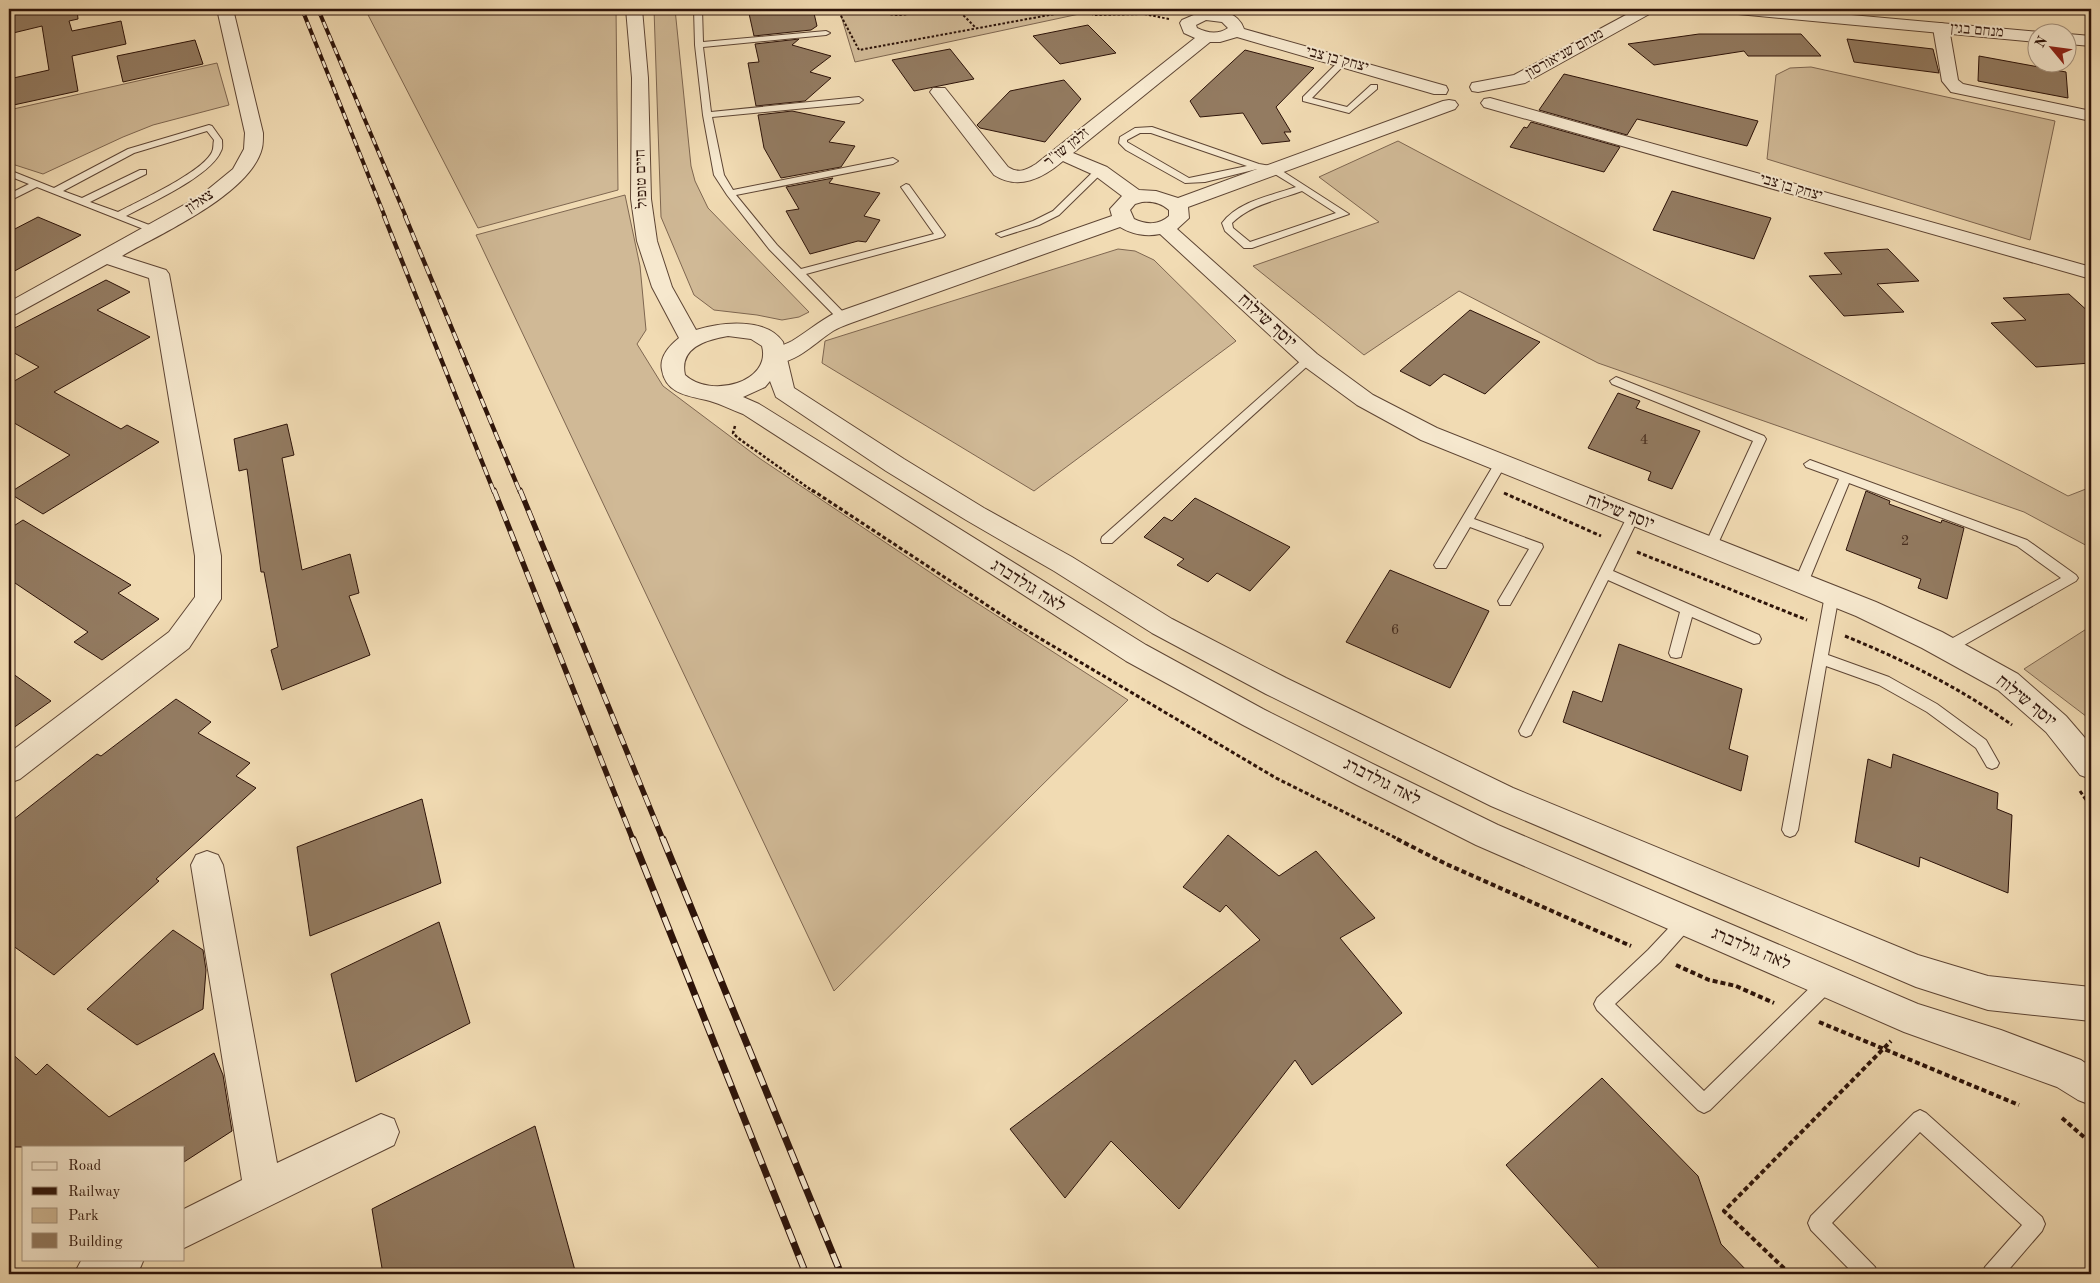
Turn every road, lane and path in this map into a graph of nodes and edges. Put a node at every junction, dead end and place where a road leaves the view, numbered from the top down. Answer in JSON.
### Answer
{"nodes":[{"id":1,"x":225,"y":9,"type":"edge"},
{"id":2,"x":634,"y":9,"type":"edge"},
{"id":3,"x":698,"y":9,"type":"edge"},
{"id":4,"x":869,"y":9,"type":"edge"},
{"id":5,"x":878,"y":9,"type":"edge"},
{"id":6,"x":920,"y":9,"type":"edge"},
{"id":7,"x":931,"y":9,"type":"edge"},
{"id":8,"x":959,"y":9,"type":"edge"},
{"id":9,"x":1082,"y":9,"type":"edge"},
{"id":10,"x":1648,"y":9,"type":"edge"},
{"id":11,"x":1667,"y":9,"type":"edge"},
{"id":12,"x":1682,"y":9,"type":"edge"},
{"id":13,"x":1738,"y":9,"type":"edge"},
{"id":14,"x":1817,"y":13,"type":"edge"},
{"id":15,"x":1195,"y":16,"type":"edge"},
{"id":16,"x":1941,"y":28,"type":"junction"},
{"id":17,"x":976,"y":29,"type":"junction"},
{"id":18,"x":1234,"y":32,"type":"junction"},
{"id":19,"x":826,"y":33,"type":"dead end"},
{"id":20,"x":2028,"y":35,"type":"edge"},
{"id":21,"x":1206,"y":37,"type":"junction"},
{"id":22,"x":2078,"y":40,"type":"edge"},
{"id":23,"x":2091,"y":41,"type":"edge"},
{"id":24,"x":699,"y":44,"type":"junction"},
{"id":25,"x":1343,"y":62,"type":"junction"},
{"id":26,"x":1374,"y":87,"type":"dead end"},
{"id":27,"x":1478,"y":88,"type":"junction"},
{"id":28,"x":939,"y":92,"type":"dead end"},
{"id":29,"x":1456,"y":97,"type":"junction"},
{"id":30,"x":859,"y":100,"type":"dead end"},
{"id":31,"x":1490,"y":103,"type":"junction"},
{"id":32,"x":707,"y":115,"type":"junction"},
{"id":33,"x":2091,"y":116,"type":"edge"},
{"id":34,"x":1060,"y":155,"type":"junction"},
{"id":35,"x":893,"y":161,"type":"dead end"},
{"id":36,"x":1265,"y":167,"type":"junction"},
{"id":37,"x":1100,"y":170,"type":"junction"},
{"id":38,"x":143,"y":172,"type":"dead end"},
{"id":39,"x":9,"y":173,"type":"edge"},
{"id":40,"x":37,"y":184,"type":"junction"},
{"id":41,"x":906,"y":187,"type":"dead end"},
{"id":42,"x":1303,"y":188,"type":"junction"},
{"id":43,"x":55,"y":191,"type":"junction"},
{"id":44,"x":730,"y":193,"type":"junction"},
{"id":45,"x":1136,"y":197,"type":"junction"},
{"id":46,"x":9,"y":198,"type":"edge"},
{"id":47,"x":82,"y":202,"type":"junction"},
{"id":48,"x":1177,"y":205,"type":"junction"},
{"id":49,"x":118,"y":216,"type":"junction"},
{"id":50,"x":1123,"y":220,"type":"junction"},
{"id":51,"x":1164,"y":228,"type":"junction"},
{"id":52,"x":154,"y":230,"type":"junction"},
{"id":53,"x":1001,"y":234,"type":"dead end"},
{"id":54,"x":105,"y":257,"type":"junction"},
{"id":55,"x":2091,"y":272,"type":"edge"},
{"id":56,"x":799,"y":273,"type":"junction"},
{"id":57,"x":9,"y":310,"type":"edge"},
{"id":58,"x":834,"y":322,"type":"junction"},
{"id":59,"x":762,"y":335,"type":"junction"},
{"id":60,"x":691,"y":340,"type":"junction"},
{"id":61,"x":776,"y":358,"type":"junction"},
{"id":62,"x":1309,"y":359,"type":"junction"},
{"id":63,"x":1616,"y":381,"type":"dead end"},
{"id":64,"x":714,"y":394,"type":"junction"},
{"id":65,"x":1500,"y":464,"type":"junction"},
{"id":66,"x":1810,"y":464,"type":"dead end"},
{"id":67,"x":1846,"y":477,"type":"junction"},
{"id":68,"x":1633,"y":517,"type":"junction"},
{"id":69,"x":1467,"y":521,"type":"junction"},
{"id":70,"x":1107,"y":540,"type":"dead end"},
{"id":71,"x":1710,"y":547,"type":"junction"},
{"id":72,"x":1441,"y":565,"type":"dead end"},
{"id":73,"x":1605,"y":573,"type":"junction"},
{"id":74,"x":1802,"y":583,"type":"junction"},
{"id":75,"x":1832,"y":595,"type":"junction"},
{"id":76,"x":1505,"y":600,"type":"dead end"},
{"id":77,"x":1688,"y":609,"type":"junction"},
{"id":78,"x":1754,"y":639,"type":"dead end"},
{"id":79,"x":1947,"y":648,"type":"junction"},
{"id":80,"x":1676,"y":653,"type":"dead end"},
{"id":81,"x":1821,"y":658,"type":"junction"},
{"id":82,"x":1526,"y":731,"type":"dead end"},
{"id":83,"x":1992,"y":763,"type":"dead end"},
{"id":84,"x":2091,"y":766,"type":"edge"},
{"id":85,"x":9,"y":770,"type":"edge"},
{"id":86,"x":1790,"y":830,"type":"dead end"},
{"id":87,"x":207,"y":866,"type":"dead end"},
{"id":88,"x":1686,"y":921,"type":"junction"},
{"id":89,"x":1828,"y":982,"type":"junction"},
{"id":90,"x":2091,"y":1004,"type":"edge"},
{"id":91,"x":1916,"y":1020,"type":"junction"},
{"id":92,"x":2091,"y":1087,"type":"edge"},
{"id":93,"x":2062,"y":1118,"type":"dead end"},
{"id":94,"x":381,"y":1132,"type":"dead end"},
{"id":95,"x":2091,"y":1143,"type":"edge"},
{"id":96,"x":263,"y":1190,"type":"junction"},
{"id":97,"x":185,"y":1229,"type":"edge"},
{"id":98,"x":122,"y":1260,"type":"edge"},
{"id":99,"x":94,"y":1274,"type":"edge"},
{"id":100,"x":1790,"y":1274,"type":"edge"},
{"id":101,"x":1868,"y":1274,"type":"edge"},
{"id":102,"x":1992,"y":1274,"type":"edge"}],
"edges":[{"from":1,"to":52,"type":"street","name":"צאלון"},
{"from":2,"to":60,"type":"street","name":"חיים טופול"},
{"from":3,"to":24,"type":"lane"},
{"from":4,"to":17,"type":"path"},
{"from":5,"to":6,"type":"path"},
{"from":7,"to":8,"type":"path"},
{"from":8,"to":17,"type":"path"},
{"from":9,"to":15,"type":"path"},
{"from":9,"to":17,"type":"path"},
{"from":10,"to":27,"type":"street","name":"מנחם שניאורסון"},
{"from":11,"to":12,"type":"street"},
{"from":13,"to":14,"type":"street","name":"מנחם בגין"},
{"from":14,"to":16,"type":"street","name":"מנחם בגין"},
{"from":15,"to":18,"type":"street"},
{"from":15,"to":21,"type":"street"},
{"from":16,"to":20,"type":"street","name":"מנחם בגין"},
{"from":16,"to":33,"type":"street"},
{"from":18,"to":21,"type":"street"},
{"from":18,"to":25,"type":"street","name":"יצחק בן צבי"},
{"from":19,"to":24,"type":"lane"},
{"from":21,"to":34,"type":"street","name":"זלמן שז\"ר"},
{"from":22,"to":23,"type":"street"},
{"from":24,"to":32,"type":"lane"},
{"from":25,"to":26,"type":"lane"},
{"from":25,"to":29,"type":"street","name":"יצחק בן צבי"},
{"from":27,"to":29,"type":"street","name":"יצחק בן צבי"},
{"from":27,"to":31,"type":"street"},
{"from":28,"to":34,"type":"street","name":"זלמן שז\"ר"},
{"from":29,"to":31,"type":"street"},
{"from":29,"to":36,"type":"street"},
{"from":30,"to":32,"type":"lane"},
{"from":31,"to":55,"type":"street","name":"יצחק בן צבי"},
{"from":32,"to":44,"type":"lane"},
{"from":34,"to":37,"type":"street"},
{"from":35,"to":44,"type":"lane"},
{"from":36,"to":36,"type":"lane"},
{"from":36,"to":42,"type":"lane"},
{"from":36,"to":48,"type":"street"},
{"from":37,"to":45,"type":"street"},
{"from":37,"to":53,"type":"lane"},
{"from":38,"to":47,"type":"lane"},
{"from":39,"to":40,"type":"lane"},
{"from":40,"to":43,"type":"lane"},
{"from":40,"to":46,"type":"lane"},
{"from":41,"to":56,"type":"lane"},
{"from":42,"to":42,"type":"lane"},
{"from":43,"to":47,"type":"lane"},
{"from":43,"to":49,"type":"lane"},
{"from":44,"to":56,"type":"lane"},
{"from":45,"to":48,"type":"street"},
{"from":45,"to":50,"type":"street"},
{"from":47,"to":49,"type":"lane"},
{"from":48,"to":51,"type":"street"},
{"from":49,"to":52,"type":"lane"},
{"from":50,"to":51,"type":"street"},
{"from":50,"to":58,"type":"street"},
{"from":51,"to":62,"type":"street","name":"יוסף שילוח"},
{"from":52,"to":54,"type":"street","name":"צאלון"},
{"from":54,"to":57,"type":"street","name":"צאלון"},
{"from":54,"to":85,"type":"street"},
{"from":56,"to":58,"type":"lane"},
{"from":58,"to":59,"type":"street"},
{"from":58,"to":61,"type":"street"},
{"from":59,"to":60,"type":"street"},
{"from":59,"to":61,"type":"street"},
{"from":60,"to":64,"type":"street"},
{"from":61,"to":64,"type":"street"},
{"from":61,"to":90,"type":"street","name":"לאה גולדברג"},
{"from":62,"to":65,"type":"street","name":"יוסף שילוח"},
{"from":62,"to":70,"type":"lane"},
{"from":63,"to":71,"type":"lane"},
{"from":64,"to":88,"type":"street","name":"לאה גולדברג"},
{"from":65,"to":68,"type":"street","name":"יוסף שילוח"},
{"from":65,"to":69,"type":"lane"},
{"from":66,"to":67,"type":"lane"},
{"from":67,"to":74,"type":"lane"},
{"from":67,"to":79,"type":"lane"},
{"from":68,"to":71,"type":"street","name":"יוסף שילוח"},
{"from":68,"to":73,"type":"lane"},
{"from":69,"to":72,"type":"lane"},
{"from":69,"to":76,"type":"lane"},
{"from":71,"to":74,"type":"street","name":"יוסף שילוח"},
{"from":73,"to":77,"type":"lane"},
{"from":73,"to":82,"type":"lane"},
{"from":74,"to":75,"type":"street","name":"יוסף שילוח"},
{"from":75,"to":79,"type":"street","name":"יוסף שילוח"},
{"from":75,"to":81,"type":"lane"},
{"from":77,"to":78,"type":"lane"},
{"from":77,"to":80,"type":"lane"},
{"from":79,"to":84,"type":"street","name":"יוסף שילוח"},
{"from":81,"to":83,"type":"lane"},
{"from":81,"to":86,"type":"lane"},
{"from":87,"to":96,"type":"street"},
{"from":88,"to":89,"type":"street","name":"לאה גולדברג"},
{"from":88,"to":89,"type":"lane"},
{"from":89,"to":91,"type":"street","name":"לאה גולדברג"},
{"from":91,"to":92,"type":"street","name":"לאה גולדברג"},
{"from":91,"to":100,"type":"path"},
{"from":93,"to":95,"type":"path"},
{"from":94,"to":96,"type":"street"},
{"from":96,"to":97,"type":"street"},
{"from":98,"to":99,"type":"street"},
{"from":101,"to":102,"type":"lane"}]}
